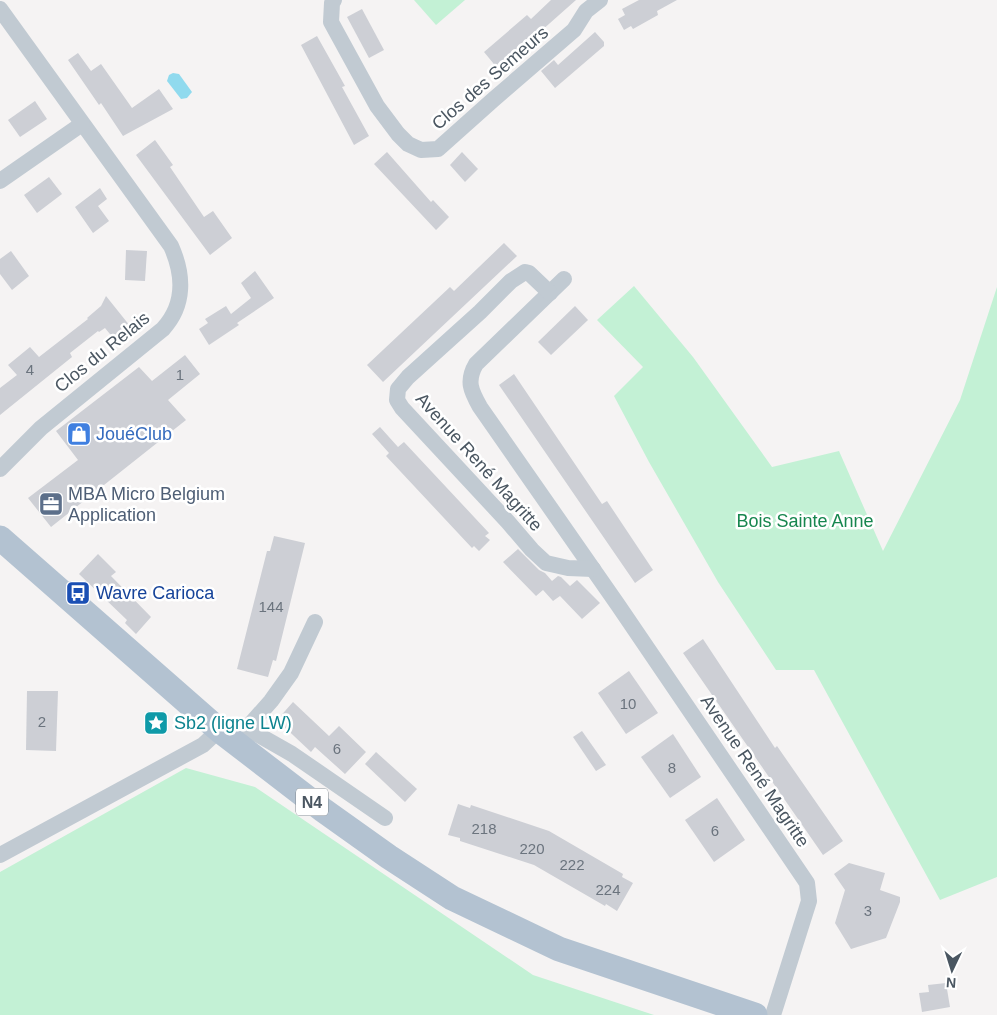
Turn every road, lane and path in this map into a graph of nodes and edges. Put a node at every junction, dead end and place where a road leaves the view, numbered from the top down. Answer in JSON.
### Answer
{"nodes":[{"id":1,"x":334,"y":0,"type":"edge"},
{"id":2,"x":600,"y":0,"type":"edge"},
{"id":3,"x":0,"y":9,"type":"edge"},
{"id":4,"x":82,"y":124,"type":"junction"},
{"id":5,"x":0,"y":181,"type":"edge"},
{"id":6,"x":564,"y":280,"type":"dead end"},
{"id":7,"x":550,"y":293,"type":"junction"},
{"id":8,"x":0,"y":469,"type":"edge"},
{"id":9,"x":0,"y":538,"type":"edge"},
{"id":10,"x":592,"y":569,"type":"junction"},
{"id":11,"x":314,"y":622,"type":"dead end"},
{"id":12,"x":234,"y":734,"type":"junction"},
{"id":13,"x":385,"y":818,"type":"dead end"},
{"id":14,"x":0,"y":855,"type":"edge"},
{"id":15,"x":755,"y":1015,"type":"edge"},
{"id":16,"x":773,"y":1015,"type":"edge"}],
"edges":[{"from":1,"to":2,"type":"street","name":"Clos des Semeurs"},
{"from":3,"to":4,"type":"street","name":"Clos du Relais"},
{"from":4,"to":5,"type":"street"},
{"from":4,"to":8,"type":"street","name":"Clos du Relais"},
{"from":6,"to":7,"type":"street","name":"Avenue René Magritte"},
{"from":7,"to":10,"type":"street","name":"Avenue René Magritte"},
{"from":7,"to":10,"type":"street","name":"Avenue René Magritte"},
{"from":9,"to":12,"type":"main road","number":"N4"},
{"from":10,"to":16,"type":"street","name":"Avenue René Magritte"},
{"from":11,"to":12,"type":"street"},
{"from":12,"to":13,"type":"street"},
{"from":12,"to":14,"type":"street"},
{"from":12,"to":15,"type":"main road","number":"N4"}]}
